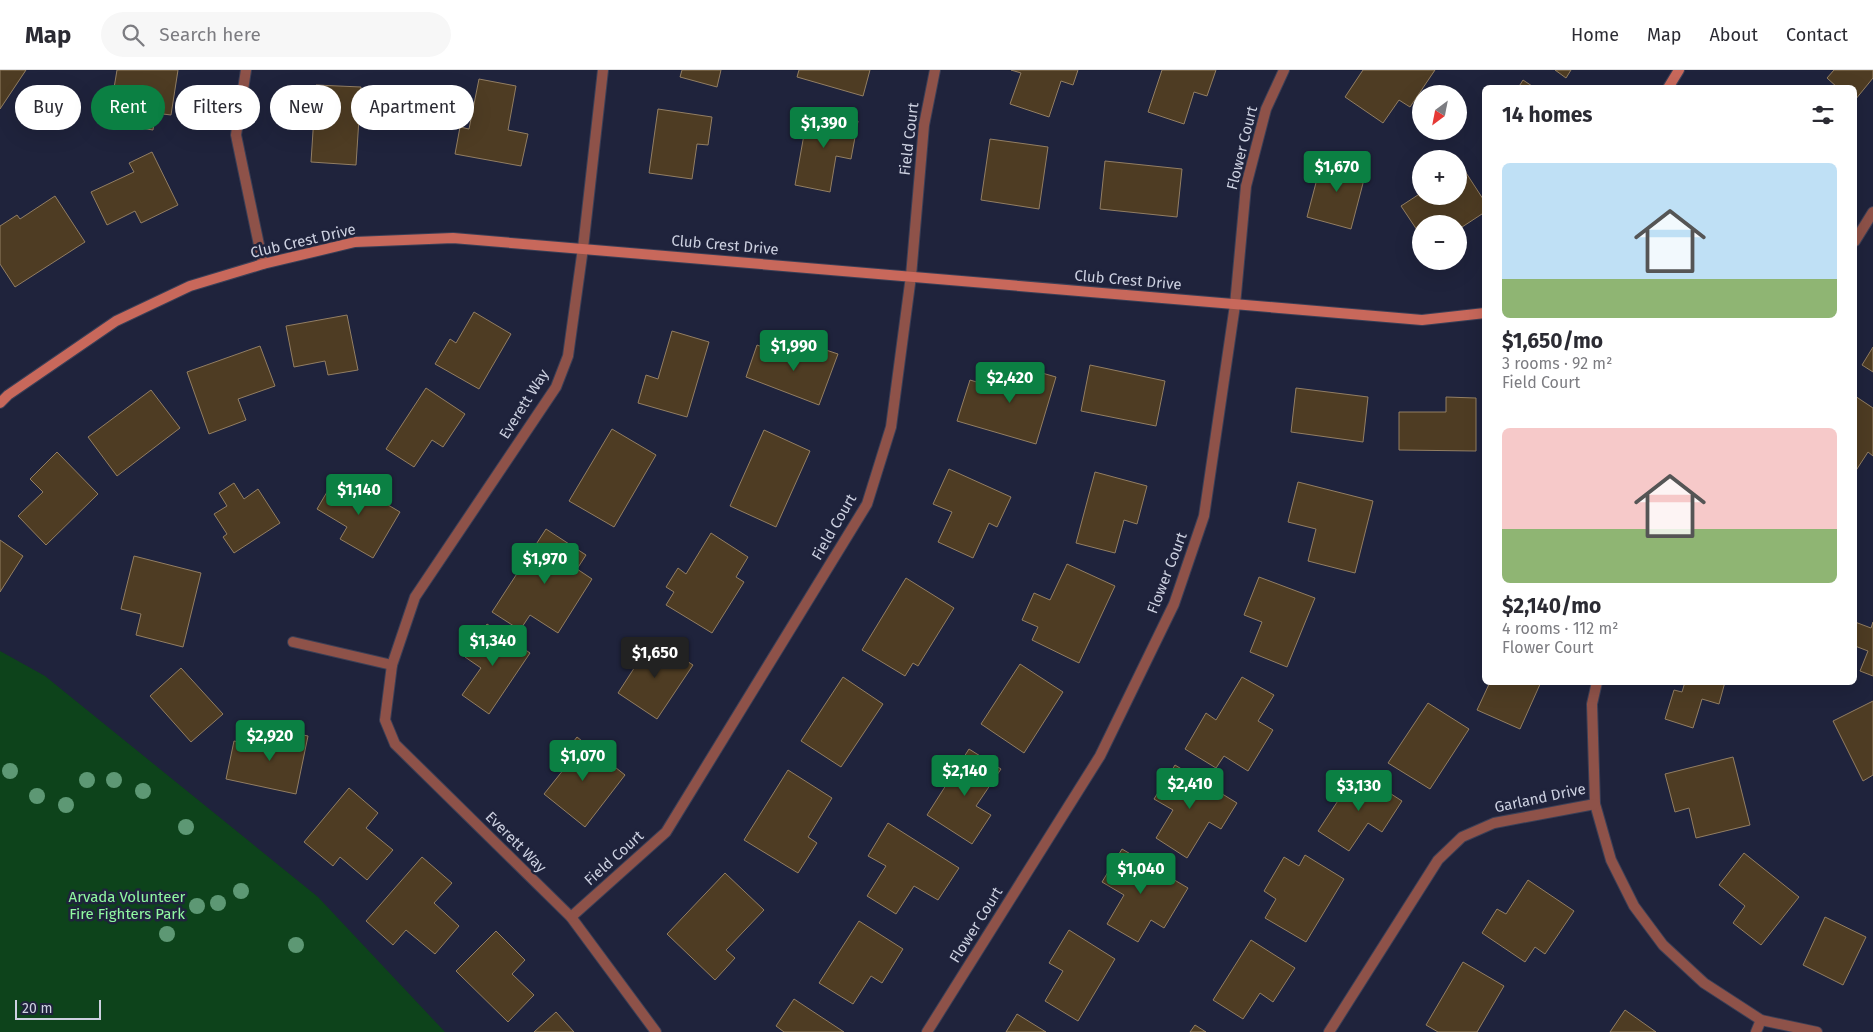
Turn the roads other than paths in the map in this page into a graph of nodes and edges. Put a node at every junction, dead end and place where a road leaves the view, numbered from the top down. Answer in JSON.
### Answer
{"nodes":[{"id":1,"x":246,"y":70,"type":"edge"},
{"id":2,"x":603,"y":70,"type":"edge"},
{"id":3,"x":935,"y":70,"type":"edge"},
{"id":4,"x":1284,"y":70,"type":"edge"},
{"id":5,"x":1679,"y":70,"type":"edge"},
{"id":6,"x":1670,"y":85,"type":"edge"},
{"id":7,"x":1873,"y":212,"type":"edge"},
{"id":8,"x":1857,"y":238,"type":"edge"},
{"id":9,"x":583,"y":248,"type":"junction"},
{"id":10,"x":263,"y":264,"type":"junction"},
{"id":11,"x":911,"y":276,"type":"junction"},
{"id":12,"x":1235,"y":305,"type":"junction"},
{"id":13,"x":1482,"y":313,"type":"edge"},
{"id":14,"x":0,"y":403,"type":"edge"},
{"id":15,"x":293,"y":642,"type":"dead end"},
{"id":16,"x":392,"y":665,"type":"junction"},
{"id":17,"x":1596,"y":685,"type":"edge"},
{"id":18,"x":1595,"y":804,"type":"junction"},
{"id":19,"x":571,"y":917,"type":"junction"},
{"id":20,"x":1761,"y":1020,"type":"junction"},
{"id":21,"x":656,"y":1032,"type":"edge"},
{"id":22,"x":927,"y":1032,"type":"edge"},
{"id":23,"x":1329,"y":1032,"type":"edge"},
{"id":24,"x":1756,"y":1032,"type":"edge"},
{"id":25,"x":1817,"y":1032,"type":"edge"}],
"edges":[{"from":1,"to":10,"type":"street"},
{"from":2,"to":9,"type":"street","name":"Everett Way"},
{"from":3,"to":11,"type":"street","name":"Field Court"},
{"from":4,"to":12,"type":"street","name":"Flower Court"},
{"from":5,"to":6,"type":"street"},
{"from":7,"to":8,"type":"street"},
{"from":9,"to":10,"type":"street","name":"Club Crest Drive"},
{"from":9,"to":11,"type":"street","name":"Club Crest Drive"},
{"from":9,"to":16,"type":"street","name":"Everett Way"},
{"from":10,"to":14,"type":"street","name":"Club Crest Drive"},
{"from":11,"to":12,"type":"street","name":"Club Crest Drive"},
{"from":11,"to":19,"type":"street","name":"Field Court"},
{"from":12,"to":13,"type":"street","name":"Club Crest Drive"},
{"from":12,"to":22,"type":"street","name":"Flower Court"},
{"from":15,"to":16,"type":"street"},
{"from":16,"to":19,"type":"street","name":"Everett Way"},
{"from":17,"to":18,"type":"street","name":"Garland Drive"},
{"from":18,"to":20,"type":"street"},
{"from":18,"to":23,"type":"street","name":"Garland Drive"},
{"from":19,"to":21,"type":"street","name":"Everett Way"},
{"from":20,"to":24,"type":"street"},
{"from":20,"to":25,"type":"street"}]}
